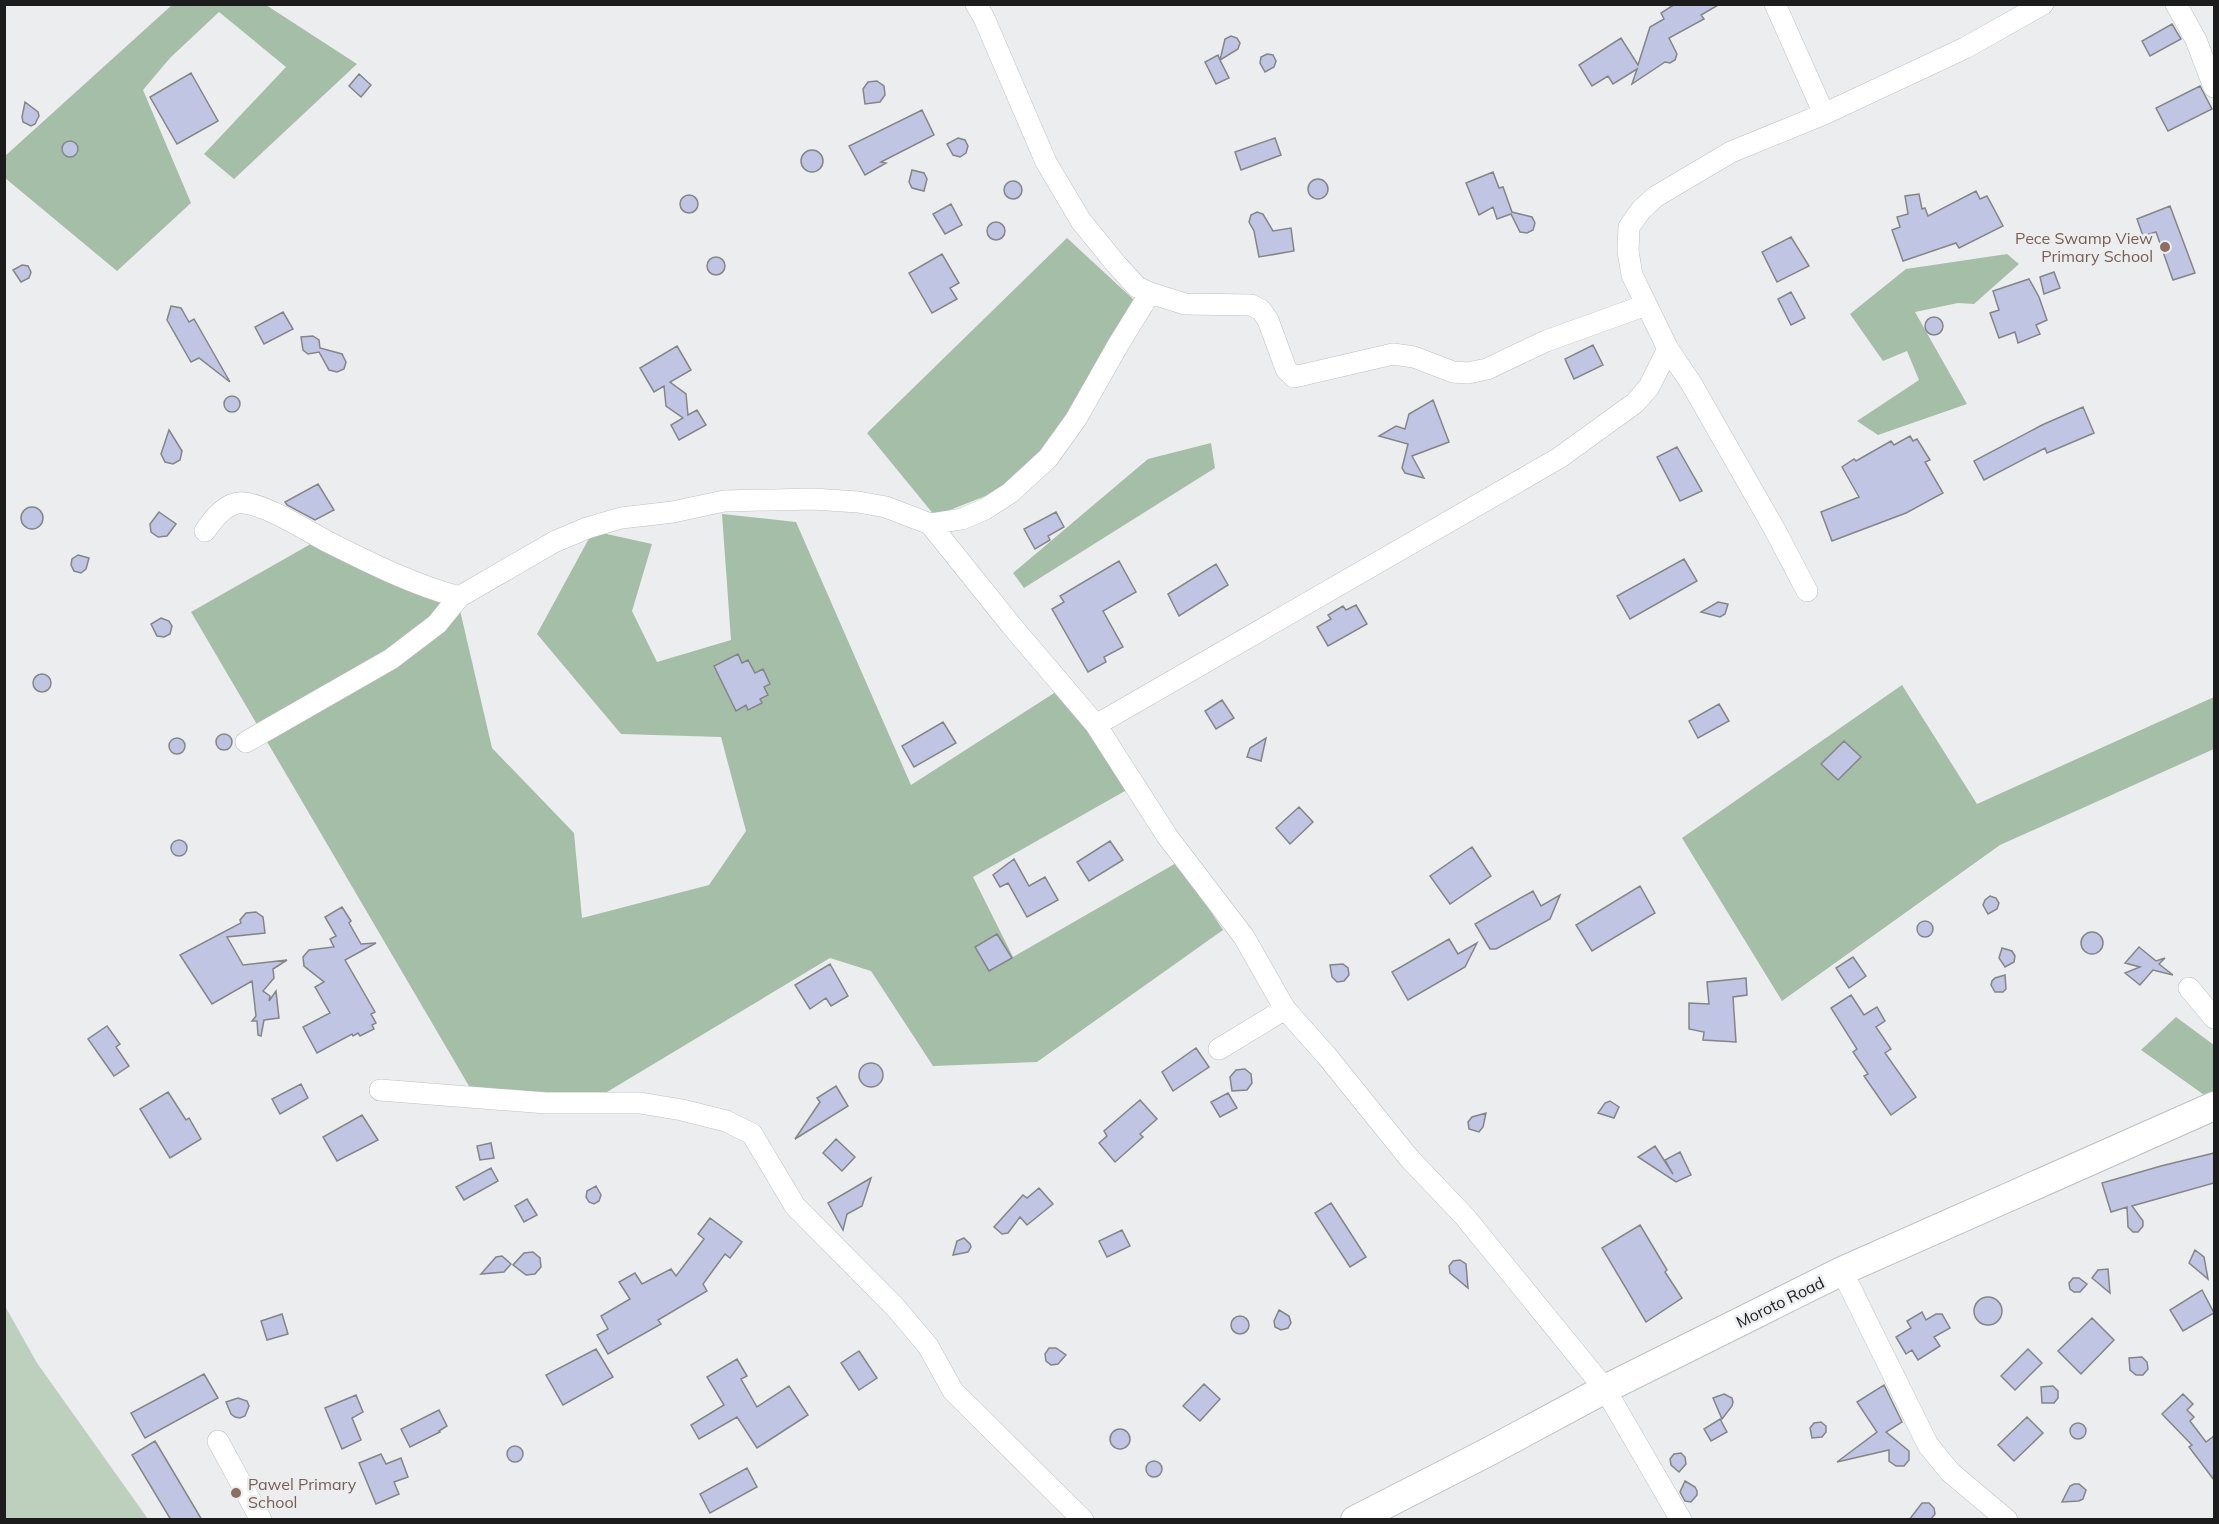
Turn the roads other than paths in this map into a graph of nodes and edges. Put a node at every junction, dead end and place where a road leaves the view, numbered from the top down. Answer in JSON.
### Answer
{"nodes":[{"id":1,"x":976,"y":4,"type":"edge"},
{"id":2,"x":1775,"y":4,"type":"edge"},
{"id":3,"x":2043,"y":4,"type":"edge"},
{"id":4,"x":2176,"y":4,"type":"edge"},
{"id":5,"x":2214,"y":87,"type":"edge"},
{"id":6,"x":1824,"y":114,"type":"junction"},
{"id":7,"x":1150,"y":293,"type":"junction"},
{"id":8,"x":1646,"y":305,"type":"junction"},
{"id":9,"x":1668,"y":349,"type":"junction"},
{"id":10,"x":930,"y":524,"type":"junction"},
{"id":11,"x":205,"y":531,"type":"dead end"},
{"id":12,"x":1807,"y":591,"type":"dead end"},
{"id":13,"x":459,"y":597,"type":"junction"},
{"id":14,"x":1096,"y":726,"type":"junction"},
{"id":15,"x":246,"y":742,"type":"dead end"},
{"id":16,"x":2189,"y":988,"type":"dead end"},
{"id":17,"x":1285,"y":1009,"type":"junction"},
{"id":18,"x":2214,"y":1018,"type":"edge"},
{"id":19,"x":1219,"y":1049,"type":"dead end"},
{"id":20,"x":380,"y":1090,"type":"dead end"},
{"id":21,"x":2214,"y":1106,"type":"edge"},
{"id":22,"x":1842,"y":1271,"type":"junction"},
{"id":23,"x":1605,"y":1389,"type":"junction"},
{"id":24,"x":218,"y":1441,"type":"dead end"},
{"id":25,"x":261,"y":1520,"type":"edge"},
{"id":26,"x":1083,"y":1520,"type":"edge"},
{"id":27,"x":1355,"y":1520,"type":"edge"},
{"id":28,"x":1681,"y":1520,"type":"edge"},
{"id":29,"x":2007,"y":1520,"type":"edge"}],
"edges":[{"from":1,"to":7,"type":"street"},
{"from":2,"to":6,"type":"street"},
{"from":3,"to":6,"type":"street"},
{"from":4,"to":5,"type":"street"},
{"from":6,"to":8,"type":"street"},
{"from":7,"to":8,"type":"street"},
{"from":7,"to":10,"type":"street"},
{"from":8,"to":9,"type":"street"},
{"from":9,"to":12,"type":"street"},
{"from":9,"to":14,"type":"street"},
{"from":10,"to":13,"type":"street"},
{"from":10,"to":14,"type":"street"},
{"from":11,"to":13,"type":"street"},
{"from":13,"to":15,"type":"street"},
{"from":14,"to":17,"type":"street"},
{"from":16,"to":18,"type":"street"},
{"from":17,"to":19,"type":"street"},
{"from":17,"to":23,"type":"street"},
{"from":20,"to":26,"type":"street"},
{"from":21,"to":22,"type":"main road","name":"Moroto Road"},
{"from":22,"to":23,"type":"main road","name":"Moroto Road"},
{"from":22,"to":29,"type":"street"},
{"from":23,"to":27,"type":"main road","name":"Moroto Road"},
{"from":23,"to":28,"type":"street"},
{"from":24,"to":25,"type":"street"}]}
